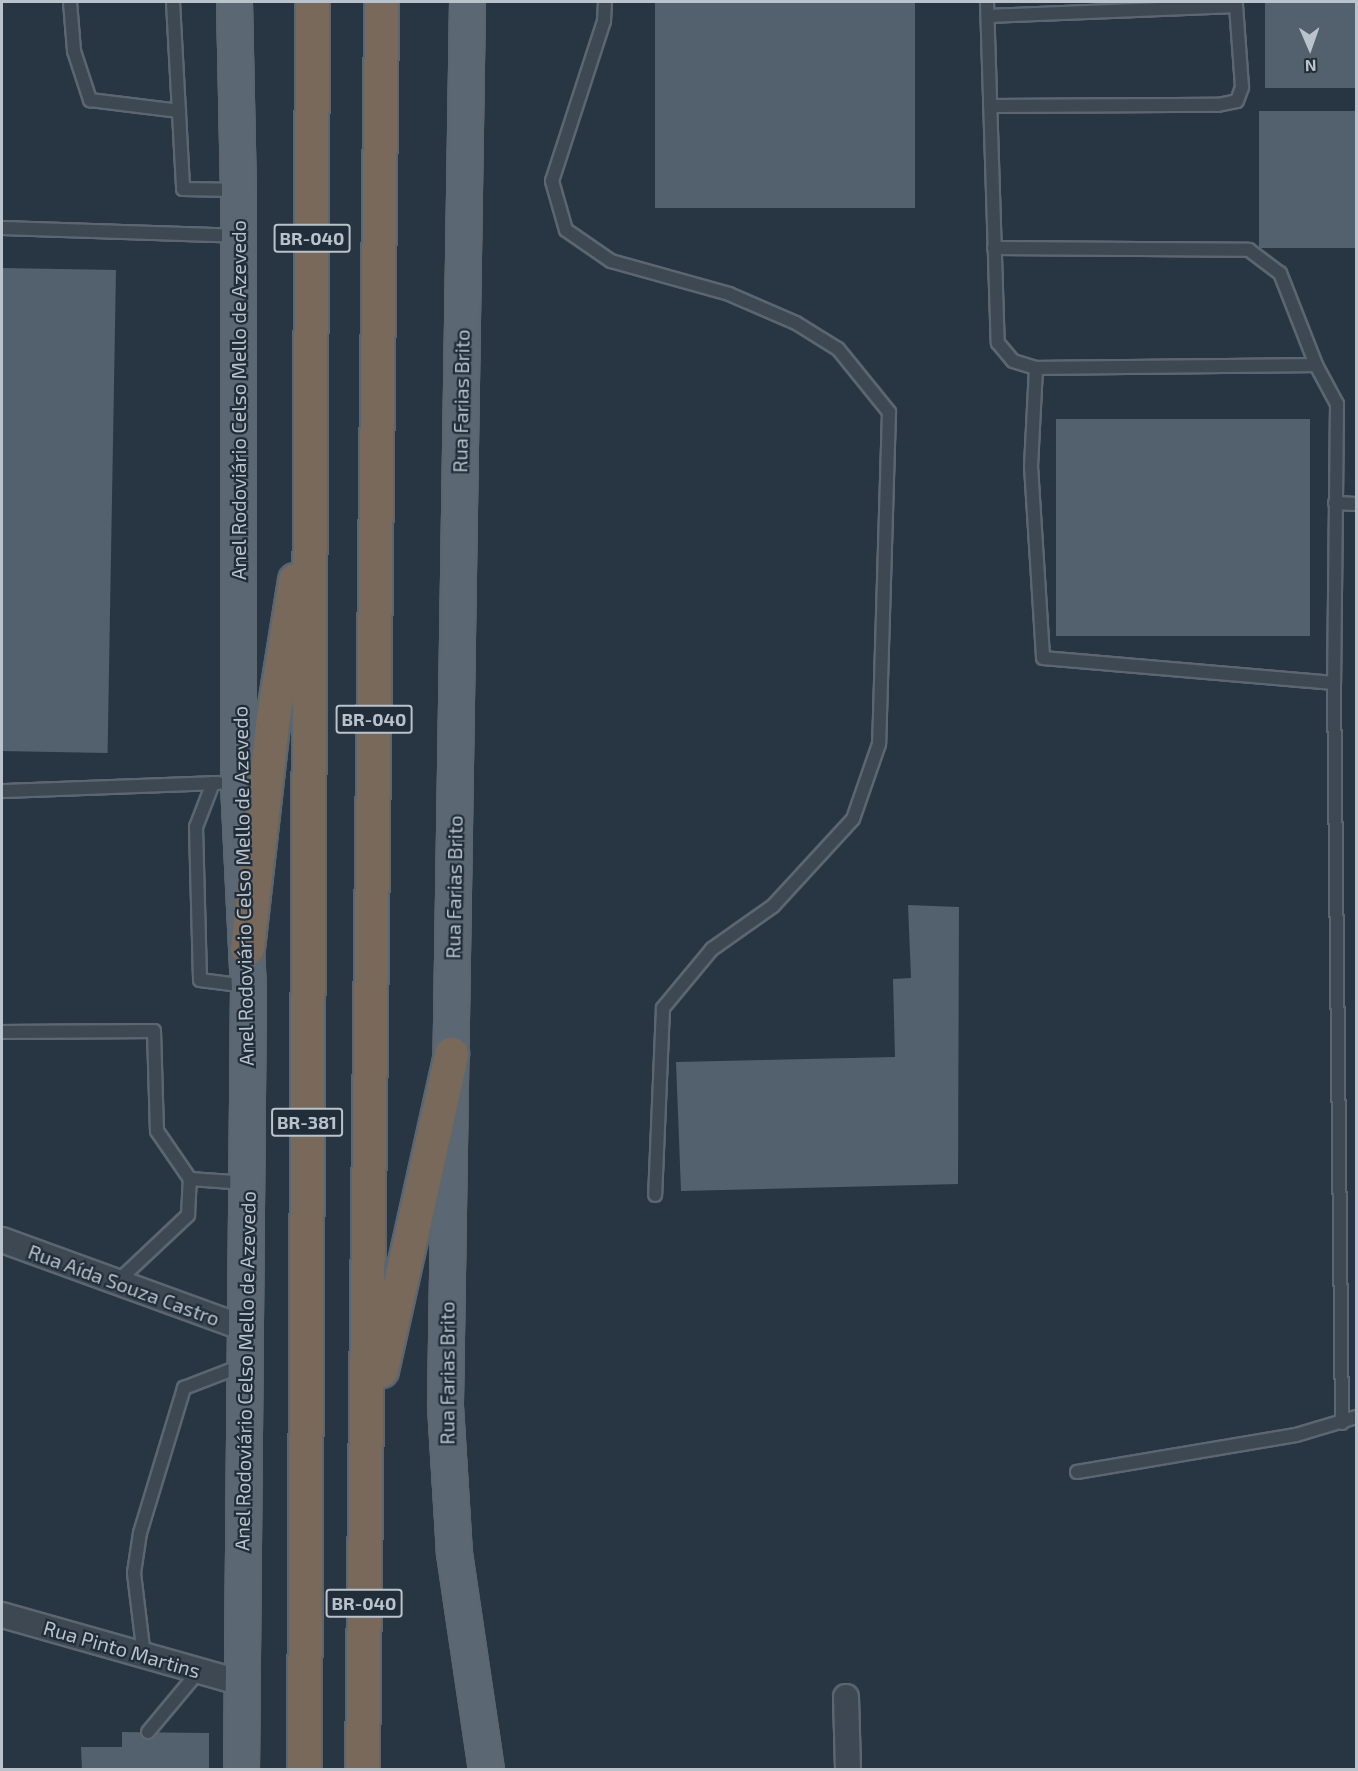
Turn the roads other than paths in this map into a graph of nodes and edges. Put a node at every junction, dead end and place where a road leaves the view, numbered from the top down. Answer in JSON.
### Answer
{"nodes":[{"id":1,"x":70,"y":2,"type":"edge"},
{"id":2,"x":172,"y":2,"type":"edge"},
{"id":3,"x":234,"y":2,"type":"edge"},
{"id":4,"x":312,"y":2,"type":"edge"},
{"id":5,"x":381,"y":2,"type":"edge"},
{"id":6,"x":467,"y":2,"type":"edge"},
{"id":7,"x":605,"y":2,"type":"edge"},
{"id":8,"x":987,"y":2,"type":"edge"},
{"id":9,"x":1236,"y":4,"type":"edge"},
{"id":10,"x":988,"y":16,"type":"junction"},
{"id":11,"x":990,"y":106,"type":"junction"},
{"id":12,"x":179,"y":111,"type":"junction"},
{"id":13,"x":238,"y":190,"type":"junction"},
{"id":14,"x":2,"y":228,"type":"edge"},
{"id":15,"x":238,"y":236,"type":"junction"},
{"id":16,"x":994,"y":248,"type":"junction"},
{"id":17,"x":1316,"y":365,"type":"junction"},
{"id":18,"x":1036,"y":368,"type":"junction"},
{"id":19,"x":312,"y":475,"type":"junction"},
{"id":20,"x":1335,"y":503,"type":"junction"},
{"id":21,"x":1356,"y":504,"type":"edge"},
{"id":22,"x":1334,"y":683,"type":"junction"},
{"id":23,"x":226,"y":783,"type":"junction"},
{"id":24,"x":2,"y":790,"type":"edge"},
{"id":25,"x":247,"y":948,"type":"junction"},
{"id":26,"x":248,"y":986,"type":"junction"},
{"id":27,"x":2,"y":1032,"type":"edge"},
{"id":28,"x":452,"y":1054,"type":"junction"},
{"id":29,"x":190,"y":1179,"type":"junction"},
{"id":30,"x":247,"y":1183,"type":"junction"},
{"id":31,"x":655,"y":1195,"type":"dead end"},
{"id":32,"x":2,"y":1240,"type":"edge"},
{"id":33,"x":116,"y":1283,"type":"junction"},
{"id":34,"x":247,"y":1329,"type":"junction"},
{"id":35,"x":245,"y":1364,"type":"junction"},
{"id":36,"x":1356,"y":1417,"type":"edge"},
{"id":37,"x":1341,"y":1423,"type":"junction"},
{"id":38,"x":367,"y":1436,"type":"junction"},
{"id":39,"x":1077,"y":1472,"type":"dead end"},
{"id":40,"x":2,"y":1615,"type":"edge"},
{"id":41,"x":144,"y":1656,"type":"junction"},
{"id":42,"x":198,"y":1672,"type":"junction"},
{"id":43,"x":243,"y":1683,"type":"junction"},
{"id":44,"x":846,"y":1697,"type":"dead end"},
{"id":45,"x":148,"y":1732,"type":"dead end"},
{"id":46,"x":241,"y":1770,"type":"edge"},
{"id":47,"x":304,"y":1770,"type":"edge"},
{"id":48,"x":362,"y":1770,"type":"edge"},
{"id":49,"x":486,"y":1770,"type":"edge"},
{"id":50,"x":848,"y":1770,"type":"edge"}],
"edges":[{"from":1,"to":12,"type":"lane"},
{"from":2,"to":12,"type":"lane"},
{"from":3,"to":13,"type":"main road","name":"Anel Rodoviário Celso Mello de Azevedo"},
{"from":4,"to":19,"type":"highway","number":"BR-040"},
{"from":5,"to":38,"type":"highway","number":"BR-040"},
{"from":6,"to":28,"type":"main road","name":"Rua Farias Brito"},
{"from":7,"to":31,"type":"lane"},
{"from":8,"to":10,"type":"lane"},
{"from":9,"to":10,"type":"lane"},
{"from":9,"to":11,"type":"lane"},
{"from":10,"to":11,"type":"lane"},
{"from":11,"to":16,"type":"lane"},
{"from":12,"to":13,"type":"lane"},
{"from":13,"to":15,"type":"main road","name":"Anel Rodoviário Celso Mello de Azevedo"},
{"from":14,"to":15,"type":"lane"},
{"from":15,"to":23,"type":"main road","name":"Anel Rodoviário Celso Mello de Azevedo"},
{"from":16,"to":17,"type":"lane"},
{"from":16,"to":18,"type":"lane"},
{"from":17,"to":18,"type":"lane"},
{"from":17,"to":20,"type":"lane"},
{"from":18,"to":22,"type":"lane"},
{"from":19,"to":25,"type":"highway"},
{"from":19,"to":47,"type":"highway","number":"BR-381"},
{"from":20,"to":21,"type":"lane"},
{"from":20,"to":22,"type":"lane"},
{"from":22,"to":37,"type":"lane"},
{"from":23,"to":24,"type":"lane"},
{"from":23,"to":25,"type":"main road","name":"Anel Rodoviário Celso Mello de Azevedo"},
{"from":23,"to":26,"type":"lane"},
{"from":25,"to":26,"type":"main road","name":"Anel Rodoviário Celso Mello de Azevedo"},
{"from":26,"to":30,"type":"main road","name":"Anel Rodoviário Celso Mello de Azevedo"},
{"from":27,"to":29,"type":"lane"},
{"from":28,"to":38,"type":"highway"},
{"from":28,"to":49,"type":"main road","name":"Rua Farias Brito"},
{"from":29,"to":30,"type":"lane"},
{"from":29,"to":33,"type":"lane"},
{"from":30,"to":34,"type":"main road","name":"Anel Rodoviário Celso Mello de Azevedo"},
{"from":32,"to":33,"type":"street","name":"Rua Aída Souza Castro"},
{"from":33,"to":34,"type":"street","name":"Rua Aída Souza Castro"},
{"from":34,"to":35,"type":"main road","name":"Anel Rodoviário Celso Mello de Azevedo"},
{"from":35,"to":41,"type":"lane"},
{"from":35,"to":43,"type":"main road","name":"Anel Rodoviário Celso Mello de Azevedo"},
{"from":36,"to":37,"type":"lane"},
{"from":37,"to":39,"type":"lane"},
{"from":38,"to":48,"type":"highway","number":"BR-040"},
{"from":40,"to":41,"type":"street","name":"Rua Pinto Martins"},
{"from":41,"to":42,"type":"street","name":"Rua Pinto Martins"},
{"from":42,"to":43,"type":"street","name":"Rua Pinto Martins"},
{"from":42,"to":45,"type":"lane"},
{"from":43,"to":46,"type":"main road","name":"Anel Rodoviário Celso Mello de Azevedo"},
{"from":44,"to":50,"type":"street"}]}
